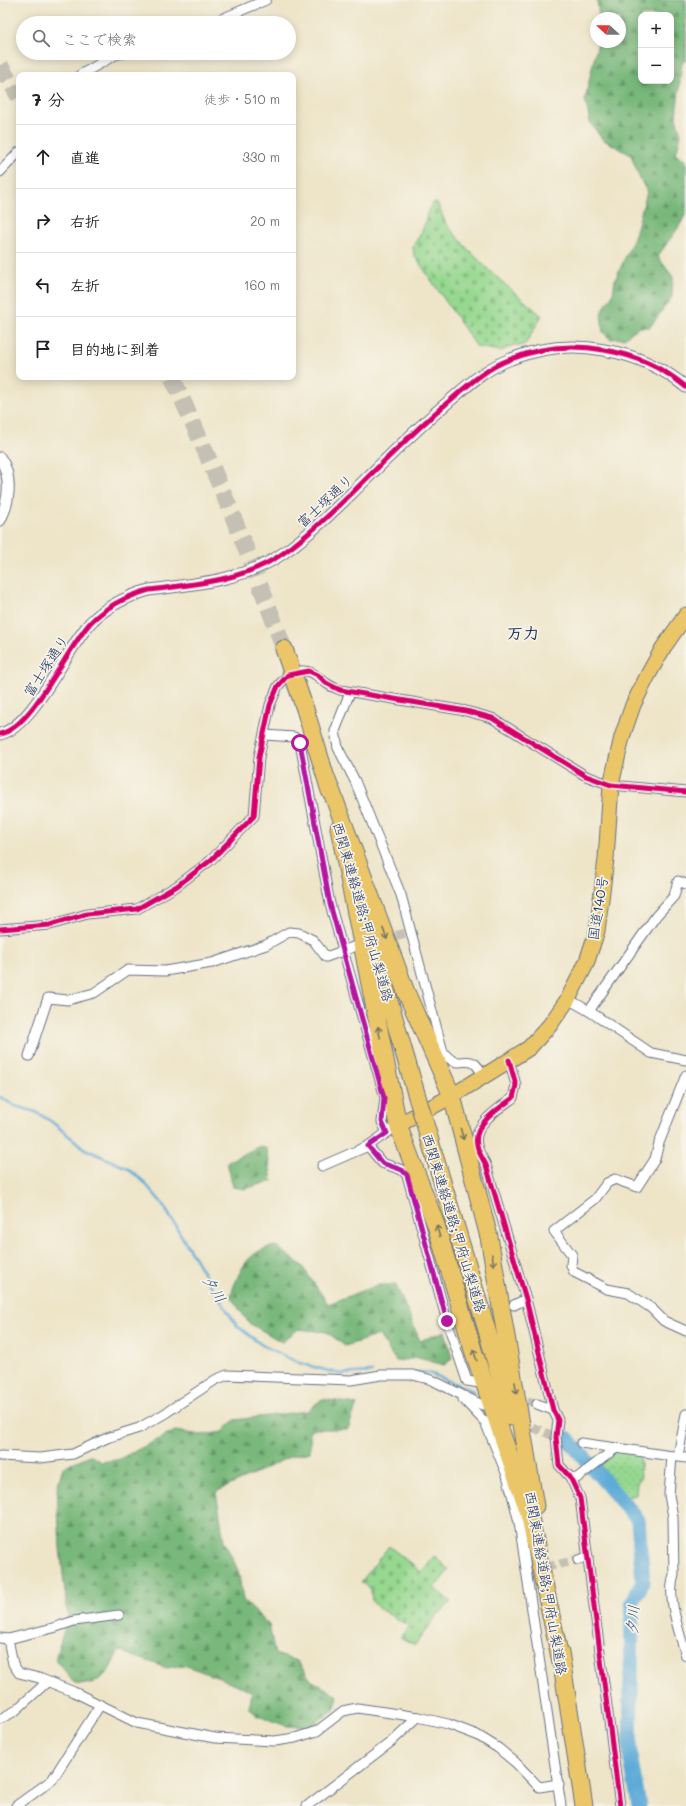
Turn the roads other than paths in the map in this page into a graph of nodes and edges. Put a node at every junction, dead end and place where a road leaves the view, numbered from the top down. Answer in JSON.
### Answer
{"nodes":[{"id":1,"x":266,"y":0,"type":"edge"},
{"id":2,"x":228,"y":16,"type":"edge"},
{"id":3,"x":106,"y":60,"type":"edge"},
{"id":4,"x":85,"y":72,"type":"edge"},
{"id":5,"x":16,"y":155,"type":"edge"},
{"id":6,"x":0,"y":172,"type":"edge"},
{"id":7,"x":686,"y":387,"type":"edge"},
{"id":8,"x":0,"y":458,"type":"edge"},
{"id":9,"x":0,"y":520,"type":"edge"},
{"id":10,"x":686,"y":615,"type":"edge"},
{"id":11,"x":284,"y":649,"type":"tunnel mouth"},
{"id":12,"x":301,"y":671,"type":"dead end"},
{"id":13,"x":288,"y":675,"type":"dead end"},
{"id":14,"x":350,"y":692,"type":"junction"},
{"id":15,"x":0,"y":734,"type":"edge"},
{"id":16,"x":265,"y":735,"type":"junction"},
{"id":17,"x":327,"y":779,"type":"junction"},
{"id":18,"x":611,"y":785,"type":"junction"},
{"id":19,"x":686,"y":792,"type":"edge"},
{"id":20,"x":339,"y":828,"type":"junction"},
{"id":21,"x":686,"y":884,"type":"edge"},
{"id":22,"x":0,"y":929,"type":"edge"},
{"id":23,"x":356,"y":946,"type":"dead end"},
{"id":24,"x":342,"y":951,"type":"junction"},
{"id":25,"x":568,"y":999,"type":"junction"},
{"id":26,"x":589,"y":1010,"type":"junction"},
{"id":27,"x":29,"y":1056,"type":"dead end"},
{"id":28,"x":509,"y":1060,"type":"junction"},
{"id":29,"x":686,"y":1060,"type":"edge"},
{"id":30,"x":484,"y":1075,"type":"junction"},
{"id":31,"x":686,"y":1075,"type":"edge"},
{"id":32,"x":452,"y":1096,"type":"junction"},
{"id":33,"x":393,"y":1129,"type":"junction"},
{"id":34,"x":368,"y":1146,"type":"junction"},
{"id":35,"x":322,"y":1166,"type":"dead end"},
{"id":36,"x":526,"y":1299,"type":"junction"},
{"id":37,"x":514,"y":1305,"type":"tunnel mouth"},
{"id":38,"x":686,"y":1331,"type":"edge"},
{"id":39,"x":480,"y":1383,"type":"dead end"},
{"id":40,"x":458,"y":1394,"type":"junction"},
{"id":41,"x":536,"y":1404,"type":"tunnel mouth"},
{"id":42,"x":482,"y":1405,"type":"dead end"},
{"id":43,"x":553,"y":1410,"type":"junction"},
{"id":44,"x":686,"y":1414,"type":"edge"},
{"id":45,"x":581,"y":1443,"type":"dead end"},
{"id":46,"x":616,"y":1448,"type":"junction"},
{"id":47,"x":0,"y":1456,"type":"edge"},
{"id":48,"x":679,"y":1457,"type":"edge"},
{"id":49,"x":570,"y":1477,"type":"junction"},
{"id":50,"x":537,"y":1520,"type":"junction"},
{"id":51,"x":588,"y":1557,"type":"junction"},
{"id":52,"x":578,"y":1560,"type":"tunnel mouth"},
{"id":53,"x":119,"y":1615,"type":"dead end"},
{"id":54,"x":4,"y":1638,"type":"edge"},
{"id":55,"x":686,"y":1656,"type":"edge"},
{"id":56,"x":561,"y":1662,"type":"junction"},
{"id":57,"x":47,"y":1682,"type":"junction"},
{"id":58,"x":100,"y":1705,"type":"junction"},
{"id":59,"x":418,"y":1717,"type":"junction"},
{"id":60,"x":0,"y":1718,"type":"edge"},
{"id":61,"x":559,"y":1784,"type":"junction"},
{"id":62,"x":16,"y":1806,"type":"edge"},
{"id":63,"x":308,"y":1806,"type":"edge"},
{"id":64,"x":561,"y":1806,"type":"edge"},
{"id":65,"x":584,"y":1806,"type":"edge"},
{"id":66,"x":620,"y":1806,"type":"edge"}],
"edges":[{"from":1,"to":2,"type":"street"},
{"from":3,"to":4,"type":"street"},
{"from":5,"to":6,"type":"street"},
{"from":7,"to":15,"type":"street","name":"富士塚通り"},
{"from":8,"to":9,"type":"street"},
{"from":10,"to":18,"type":"highway","name":"国道140号"},
{"from":11,"to":17,"type":"highway","name":"西関東連絡道路;甲府山梨道路"},
{"from":12,"to":14,"type":"street"},
{"from":13,"to":16,"type":"street"},
{"from":14,"to":18,"type":"street"},
{"from":14,"to":30,"type":"street"},
{"from":16,"to":22,"type":"street"},
{"from":16,"to":24,"type":"street"},
{"from":17,"to":20,"type":"highway","name":"西関東連絡道路;甲府山梨道路"},
{"from":17,"to":32,"type":"highway","one_way":true},
{"from":18,"to":19,"type":"street"},
{"from":18,"to":25,"type":"highway","name":"国道140号"},
{"from":33,"to":20,"type":"highway","one_way":true},
{"from":20,"to":50,"type":"highway","name":"西関東連絡道路;甲府山梨道路","bridge":true},
{"from":21,"to":26,"type":"street"},
{"from":23,"to":24,"type":"street"},
{"from":24,"to":27,"type":"street"},
{"from":24,"to":33,"type":"street"},
{"from":25,"to":26,"type":"street"},
{"from":25,"to":28,"type":"highway","name":"国道140号"},
{"from":26,"to":29,"type":"street"},
{"from":28,"to":30,"type":"highway","name":"国道140号"},
{"from":28,"to":36,"type":"street"},
{"from":30,"to":32,"type":"highway","name":"国道140号"},
{"from":31,"to":38,"type":"street"},
{"from":32,"to":33,"type":"highway","name":"国道140号"},
{"from":32,"to":50,"type":"highway","one_way":true},
{"from":33,"to":34,"type":"street"},
{"from":56,"to":33,"type":"highway","one_way":true},
{"from":34,"to":35,"type":"street"},
{"from":34,"to":39,"type":"street"},
{"from":36,"to":37,"type":"street"},
{"from":36,"to":43,"type":"street"},
{"from":40,"to":42,"type":"street"},
{"from":40,"to":47,"type":"street"},
{"from":40,"to":61,"type":"street"},
{"from":41,"to":43,"type":"street"},
{"from":43,"to":49,"type":"street"},
{"from":44,"to":48,"type":"street"},
{"from":45,"to":46,"type":"street"},
{"from":46,"to":48,"type":"street"},
{"from":46,"to":49,"type":"street"},
{"from":48,"to":55,"type":"street"},
{"from":49,"to":51,"type":"street"},
{"from":50,"to":56,"type":"highway","name":"西関東連絡道路;甲府山梨道路"},
{"from":51,"to":52,"type":"street"},
{"from":51,"to":66,"type":"street"},
{"from":53,"to":54,"type":"street"},
{"from":54,"to":57,"type":"street"},
{"from":56,"to":65,"type":"highway","name":"西関東連絡道路;甲府山梨道路"},
{"from":57,"to":58,"type":"street"},
{"from":57,"to":60,"type":"street"},
{"from":58,"to":59,"type":"street"},
{"from":58,"to":62,"type":"street"},
{"from":59,"to":61,"type":"street"},
{"from":59,"to":63,"type":"street"},
{"from":61,"to":64,"type":"street"}]}
